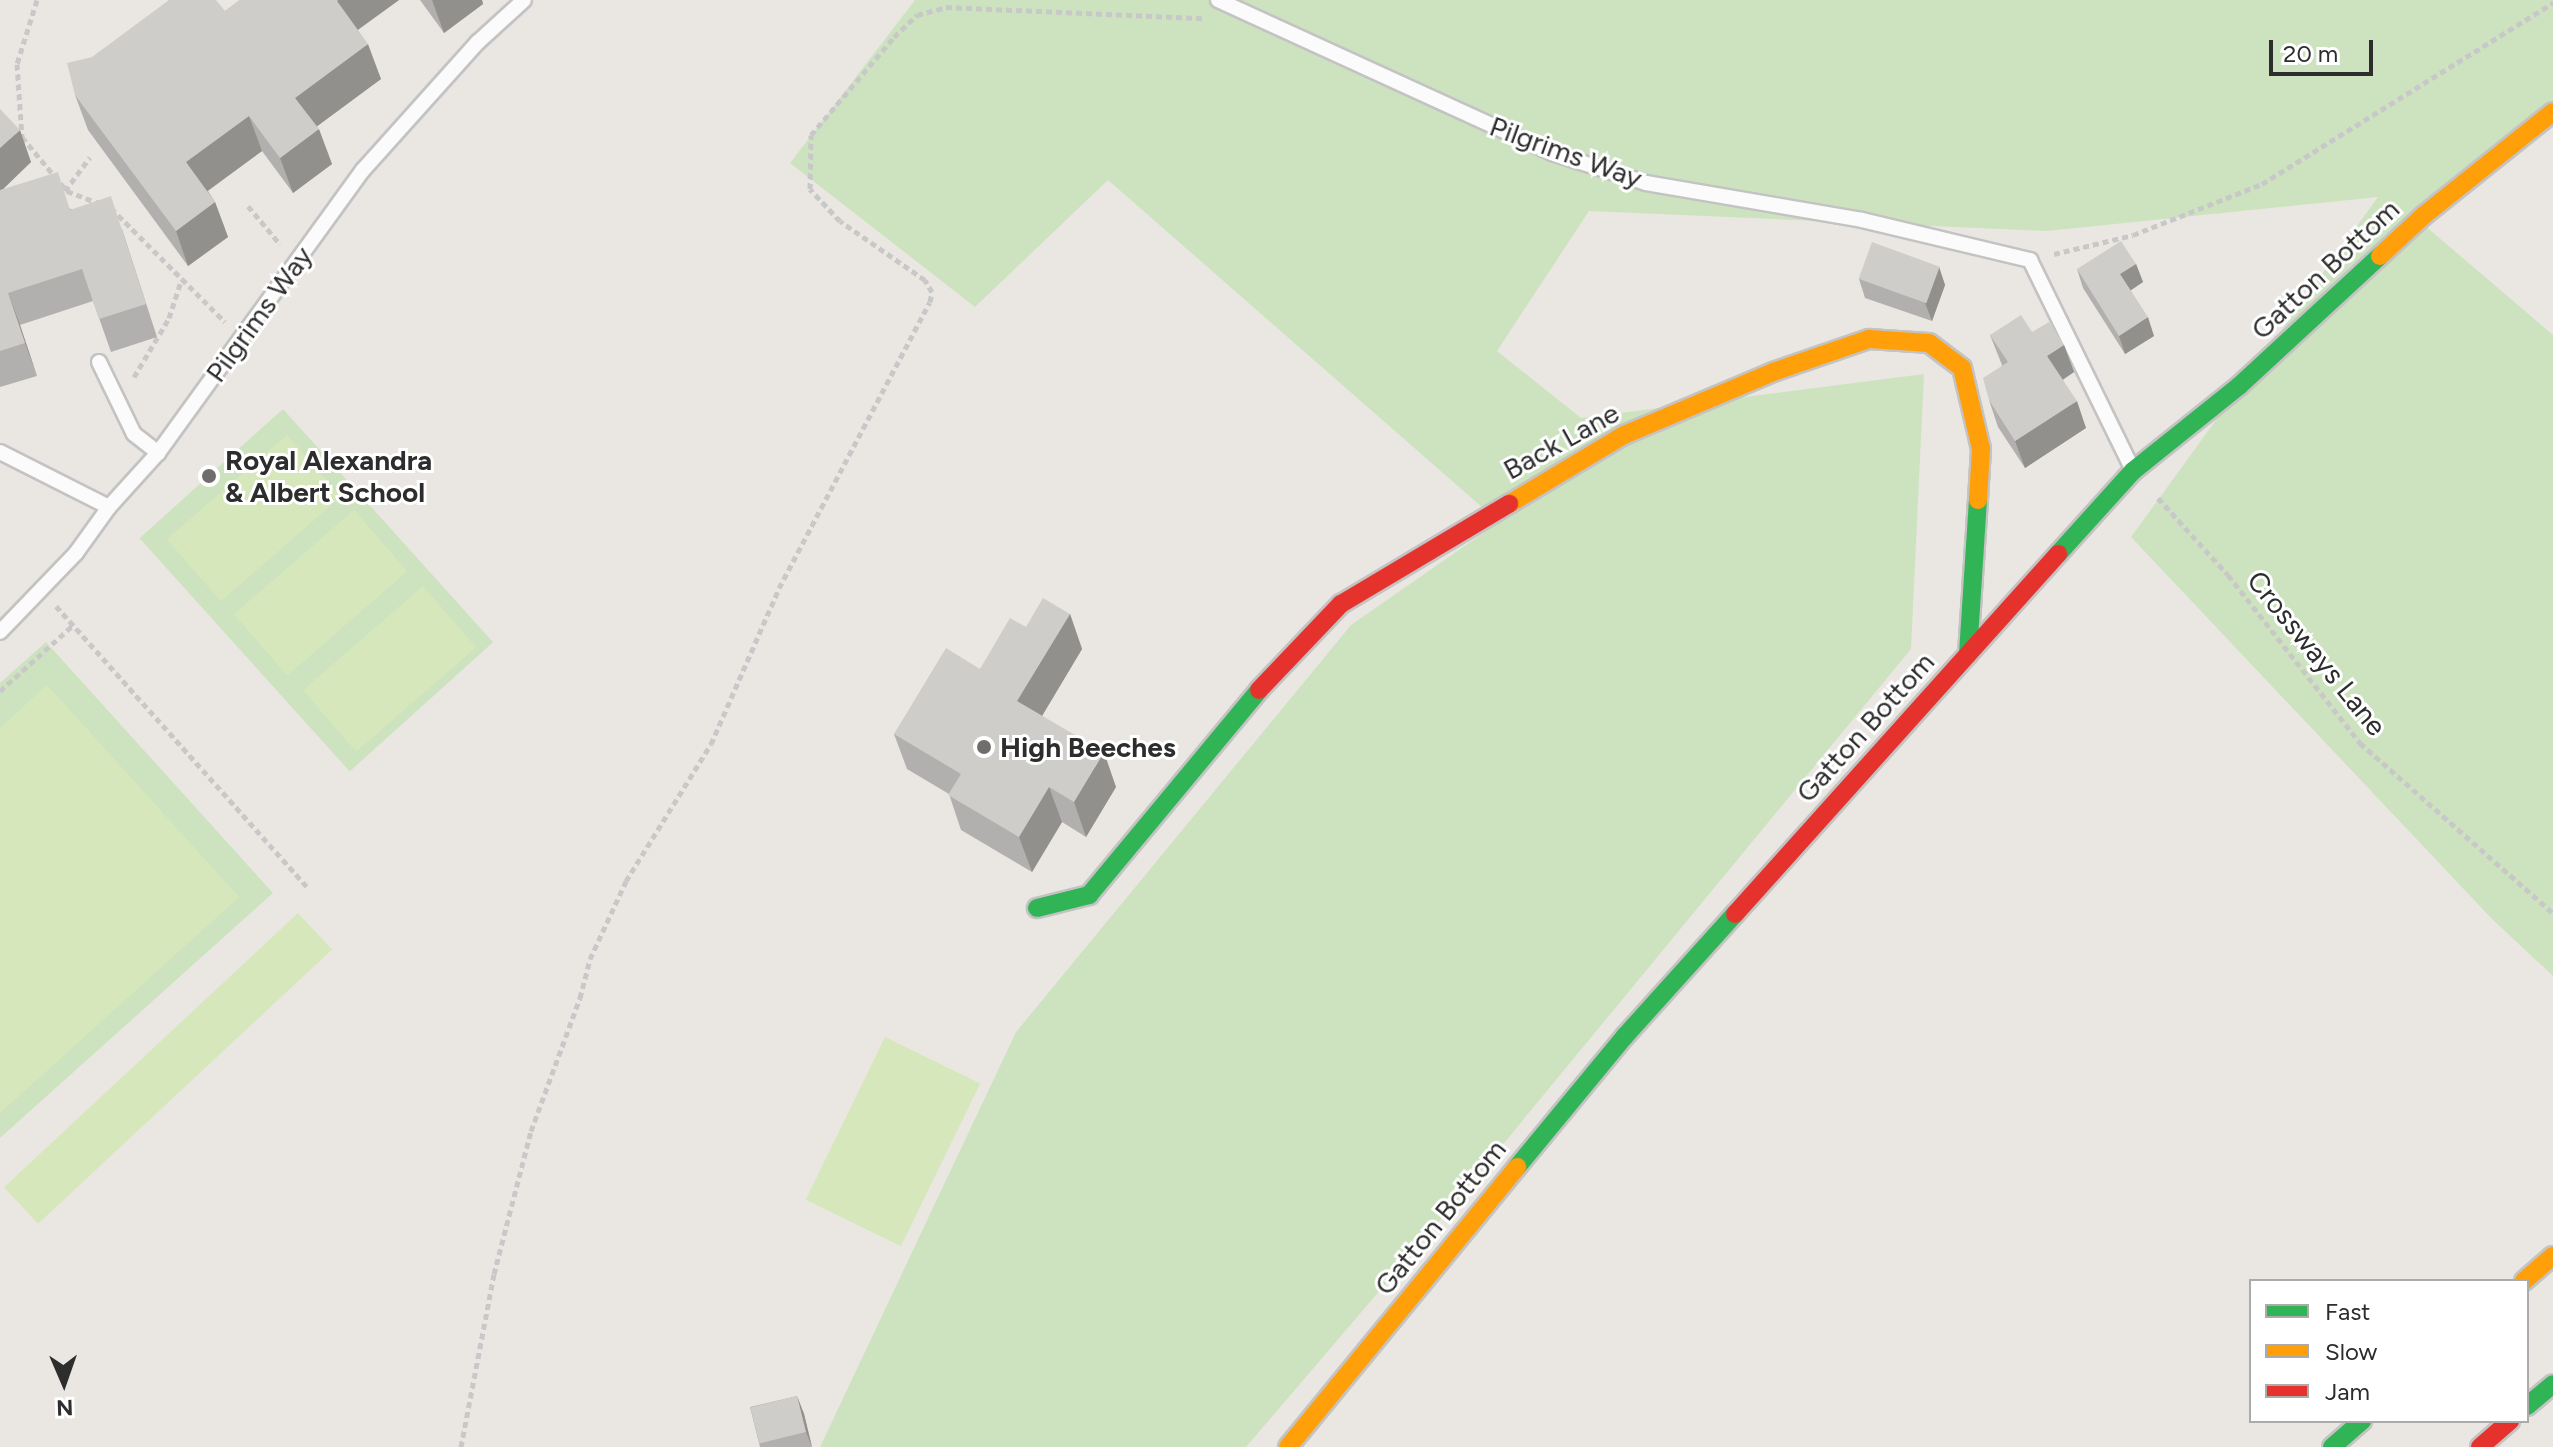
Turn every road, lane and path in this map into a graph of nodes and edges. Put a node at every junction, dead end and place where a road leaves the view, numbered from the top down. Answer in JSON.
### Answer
{"nodes":[{"id":1,"x":37,"y":0,"type":"edge"},
{"id":2,"x":524,"y":0,"type":"edge"},
{"id":3,"x":1218,"y":0,"type":"edge"},
{"id":4,"x":2553,"y":3,"type":"edge"},
{"id":5,"x":1211,"y":18,"type":"dead end"},
{"id":6,"x":2553,"y":112,"type":"edge"},
{"id":7,"x":90,"y":157,"type":"dead end"},
{"id":8,"x":53,"y":190,"type":"edge"},
{"id":9,"x":67,"y":191,"type":"junction"},
{"id":10,"x":248,"y":206,"type":"dead end"},
{"id":11,"x":2030,"y":260,"type":"junction"},
{"id":12,"x":296,"y":263,"type":"junction"},
{"id":13,"x":181,"y":280,"type":"junction"},
{"id":14,"x":242,"y":338,"type":"junction"},
{"id":15,"x":99,"y":362,"type":"dead end"},
{"id":16,"x":119,"y":402,"type":"junction"},
{"id":17,"x":0,"y":452,"type":"edge"},
{"id":18,"x":158,"y":453,"type":"junction"},
{"id":19,"x":2133,"y":471,"type":"junction"},
{"id":20,"x":109,"y":507,"type":"junction"},
{"id":21,"x":43,"y":590,"type":"junction"},
{"id":22,"x":73,"y":625,"type":"junction"},
{"id":23,"x":0,"y":632,"type":"edge"},
{"id":24,"x":1968,"y":654,"type":"junction"},
{"id":25,"x":0,"y":691,"type":"edge"},
{"id":26,"x":307,"y":887,"type":"dead end"},
{"id":27,"x":1037,"y":908,"type":"dead end"},
{"id":28,"x":2553,"y":913,"type":"edge"},
{"id":29,"x":2553,"y":1256,"type":"edge"},
{"id":30,"x":2526,"y":1279,"type":"edge"},
{"id":31,"x":2553,"y":1384,"type":"edge"},
{"id":32,"x":2529,"y":1404,"type":"edge"},
{"id":33,"x":2360,"y":1423,"type":"edge"},
{"id":34,"x":2508,"y":1423,"type":"edge"},
{"id":35,"x":461,"y":1447,"type":"edge"},
{"id":36,"x":1288,"y":1447,"type":"edge"},
{"id":37,"x":2332,"y":1447,"type":"edge"},
{"id":38,"x":2480,"y":1447,"type":"edge"}],
"edges":[{"from":1,"to":9,"type":"path"},
{"from":2,"to":12,"type":"lane","name":"Pilgrims Way"},
{"from":3,"to":11,"type":"lane","name":"Pilgrims Way"},
{"from":4,"to":11,"type":"path"},
{"from":5,"to":35,"type":"path"},
{"from":6,"to":19,"type":"main road","name":"Gatton Bottom"},
{"from":7,"to":9,"type":"path"},
{"from":8,"to":9,"type":"path"},
{"from":9,"to":13,"type":"path"},
{"from":10,"to":12,"type":"path"},
{"from":11,"to":19,"type":"lane"},
{"from":12,"to":14,"type":"lane","name":"Pilgrims Way"},
{"from":13,"to":14,"type":"path"},
{"from":13,"to":16,"type":"path"},
{"from":14,"to":18,"type":"lane","name":"Pilgrims Way"},
{"from":15,"to":16,"type":"lane"},
{"from":16,"to":18,"type":"lane"},
{"from":17,"to":20,"type":"lane"},
{"from":18,"to":20,"type":"lane","name":"Pilgrims Way"},
{"from":19,"to":24,"type":"main road","name":"Gatton Bottom"},
{"from":19,"to":28,"type":"path","name":"Crossways Lane"},
{"from":20,"to":21,"type":"lane","name":"Pilgrims Way"},
{"from":21,"to":22,"type":"path"},
{"from":21,"to":23,"type":"lane","name":"Pilgrims Way"},
{"from":22,"to":25,"type":"path"},
{"from":22,"to":26,"type":"path"},
{"from":24,"to":27,"type":"main road","name":"Back Lane"},
{"from":24,"to":36,"type":"main road","name":"Gatton Bottom"},
{"from":29,"to":30,"type":"main road"},
{"from":31,"to":32,"type":"main road"},
{"from":33,"to":37,"type":"main road"},
{"from":34,"to":38,"type":"main road"}]}
